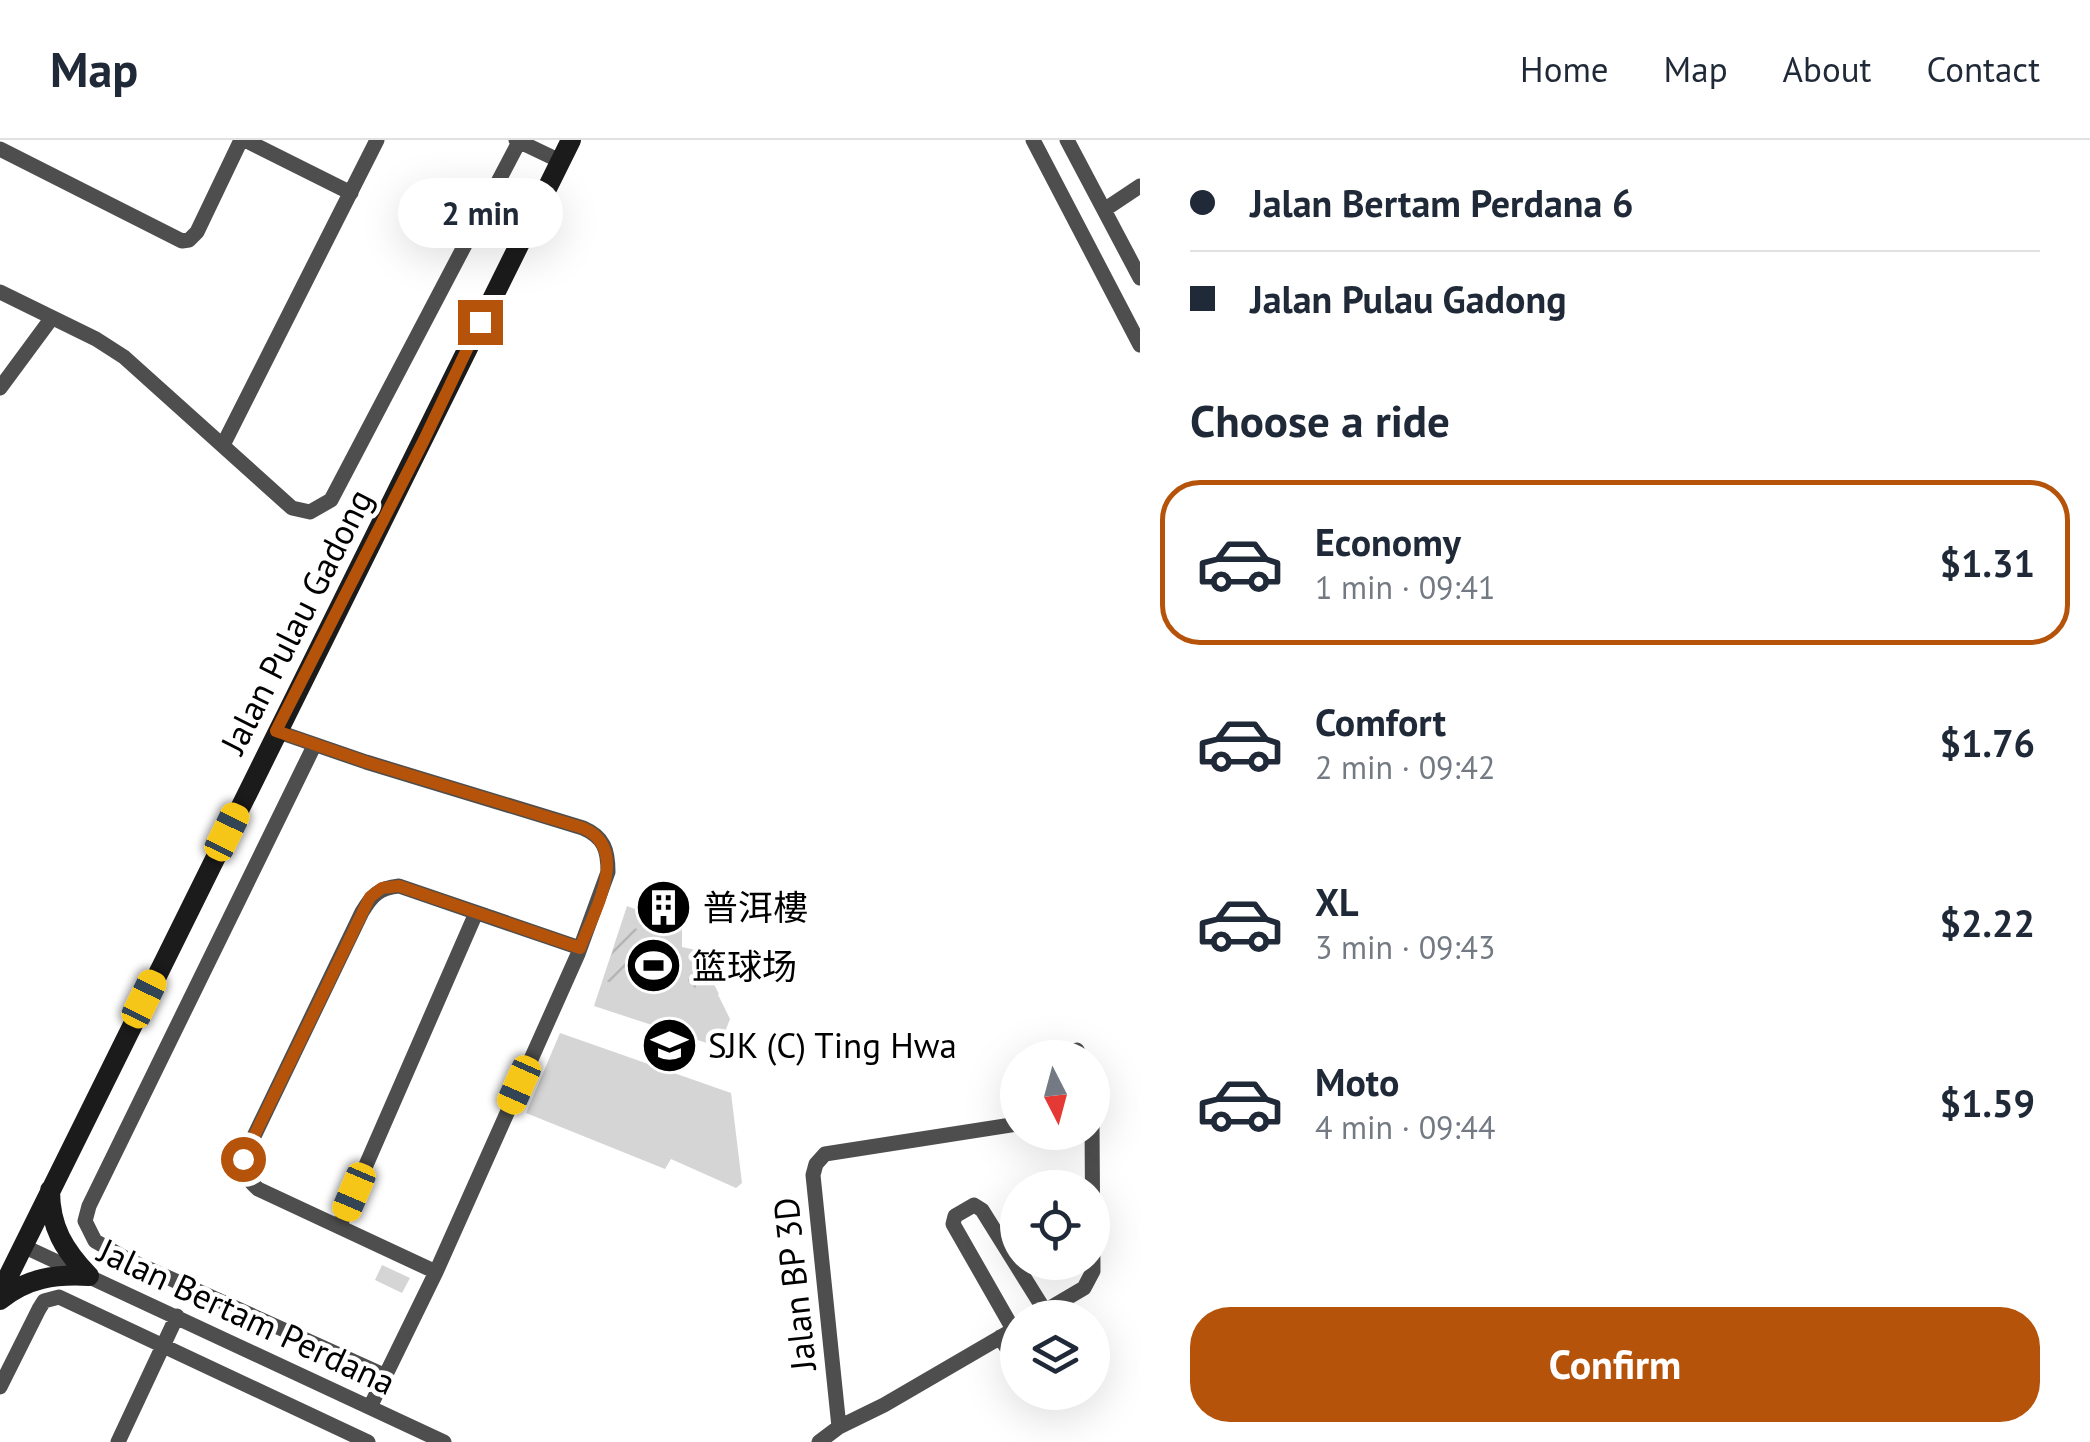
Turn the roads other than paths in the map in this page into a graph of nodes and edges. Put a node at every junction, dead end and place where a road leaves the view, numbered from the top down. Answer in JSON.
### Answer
{"nodes":[{"id":1,"x":243,"y":140,"type":"edge"},
{"id":2,"x":377,"y":140,"type":"edge"},
{"id":3,"x":518,"y":140,"type":"edge"},
{"id":4,"x":571,"y":140,"type":"edge"},
{"id":5,"x":1033,"y":140,"type":"edge"},
{"id":6,"x":1067,"y":140,"type":"edge"},
{"id":7,"x":0,"y":149,"type":"edge"},
{"id":8,"x":560,"y":162,"type":"junction"},
{"id":9,"x":1140,"y":186,"type":"edge"},
{"id":10,"x":351,"y":193,"type":"junction"},
{"id":11,"x":1104,"y":210,"type":"junction"},
{"id":12,"x":1140,"y":278,"type":"edge"},
{"id":13,"x":0,"y":292,"type":"edge"},
{"id":14,"x":51,"y":320,"type":"junction"},
{"id":15,"x":1140,"y":345,"type":"edge"},
{"id":16,"x":0,"y":388,"type":"edge"},
{"id":17,"x":224,"y":445,"type":"junction"},
{"id":18,"x":276,"y":731,"type":"junction"},
{"id":19,"x":314,"y":746,"type":"junction"},
{"id":20,"x":476,"y":913,"type":"junction"},
{"id":21,"x":580,"y":948,"type":"junction"},
{"id":22,"x":1000,"y":1127,"type":"edge"},
{"id":23,"x":1092,"y":1150,"type":"edge"},
{"id":24,"x":50,"y":1190,"type":"junction"},
{"id":25,"x":339,"y":1227,"type":"junction"},
{"id":26,"x":23,"y":1246,"type":"junction"},
{"id":27,"x":436,"y":1272,"type":"junction"},
{"id":28,"x":89,"y":1276,"type":"junction"},
{"id":29,"x":0,"y":1296,"type":"edge"},
{"id":30,"x":1031,"y":1300,"type":"edge"},
{"id":31,"x":1063,"y":1300,"type":"edge"},
{"id":32,"x":1000,"y":1312,"type":"edge"},
{"id":33,"x":177,"y":1316,"type":"junction"},
{"id":34,"x":1000,"y":1337,"type":"edge"},
{"id":35,"x":164,"y":1345,"type":"junction"},
{"id":36,"x":386,"y":1376,"type":"junction"},
{"id":37,"x":0,"y":1387,"type":"edge"},
{"id":38,"x":371,"y":1405,"type":"junction"},
{"id":39,"x":839,"y":1427,"type":"junction"},
{"id":40,"x":118,"y":1442,"type":"edge"},
{"id":41,"x":368,"y":1442,"type":"edge"},
{"id":42,"x":444,"y":1442,"type":"edge"},
{"id":43,"x":819,"y":1442,"type":"edge"}],
"edges":[{"from":1,"to":7,"type":"street"},
{"from":1,"to":10,"type":"street"},
{"from":2,"to":10,"type":"street"},
{"from":3,"to":8,"type":"street"},
{"from":3,"to":17,"type":"street"},
{"from":4,"to":8,"type":"main road","name":"Jalan Pulau Gadong"},
{"from":5,"to":15,"type":"street"},
{"from":6,"to":11,"type":"street"},
{"from":8,"to":18,"type":"main road","name":"Jalan Pulau Gadong"},
{"from":9,"to":11,"type":"street"},
{"from":10,"to":17,"type":"street"},
{"from":11,"to":12,"type":"street"},
{"from":13,"to":14,"type":"street"},
{"from":14,"to":16,"type":"street"},
{"from":14,"to":17,"type":"street"},
{"from":18,"to":19,"type":"street"},
{"from":18,"to":24,"type":"main road","name":"Jalan Pulau Gadong"},
{"from":19,"to":21,"type":"street"},
{"from":19,"to":36,"type":"street"},
{"from":20,"to":21,"type":"street"},
{"from":20,"to":25,"type":"street"},
{"from":20,"to":25,"type":"street"},
{"from":21,"to":27,"type":"street"},
{"from":22,"to":39,"type":"street","name":"Jalan BP 3D"},
{"from":23,"to":31,"type":"street"},
{"from":24,"to":26,"type":"main road","name":"Jalan Pulau Gadong"},
{"from":24,"to":28,"type":"main road"},
{"from":25,"to":27,"type":"street"},
{"from":26,"to":28,"type":"street","name":"Jalan Bertam Perdana"},
{"from":26,"to":29,"type":"main road","name":"Jalan Pulau Gadong"},
{"from":27,"to":36,"type":"street"},
{"from":28,"to":29,"type":"main road"},
{"from":28,"to":33,"type":"street","name":"Jalan Bertam Perdana"},
{"from":30,"to":32,"type":"street"},
{"from":33,"to":35,"type":"street"},
{"from":33,"to":38,"type":"street","name":"Jalan Bertam Perdana"},
{"from":34,"to":39,"type":"street"},
{"from":35,"to":37,"type":"street"},
{"from":35,"to":40,"type":"street"},
{"from":35,"to":41,"type":"street"},
{"from":36,"to":38,"type":"street"},
{"from":38,"to":42,"type":"street","name":"Jalan Bertam Perdana"},
{"from":39,"to":43,"type":"street"}]}
